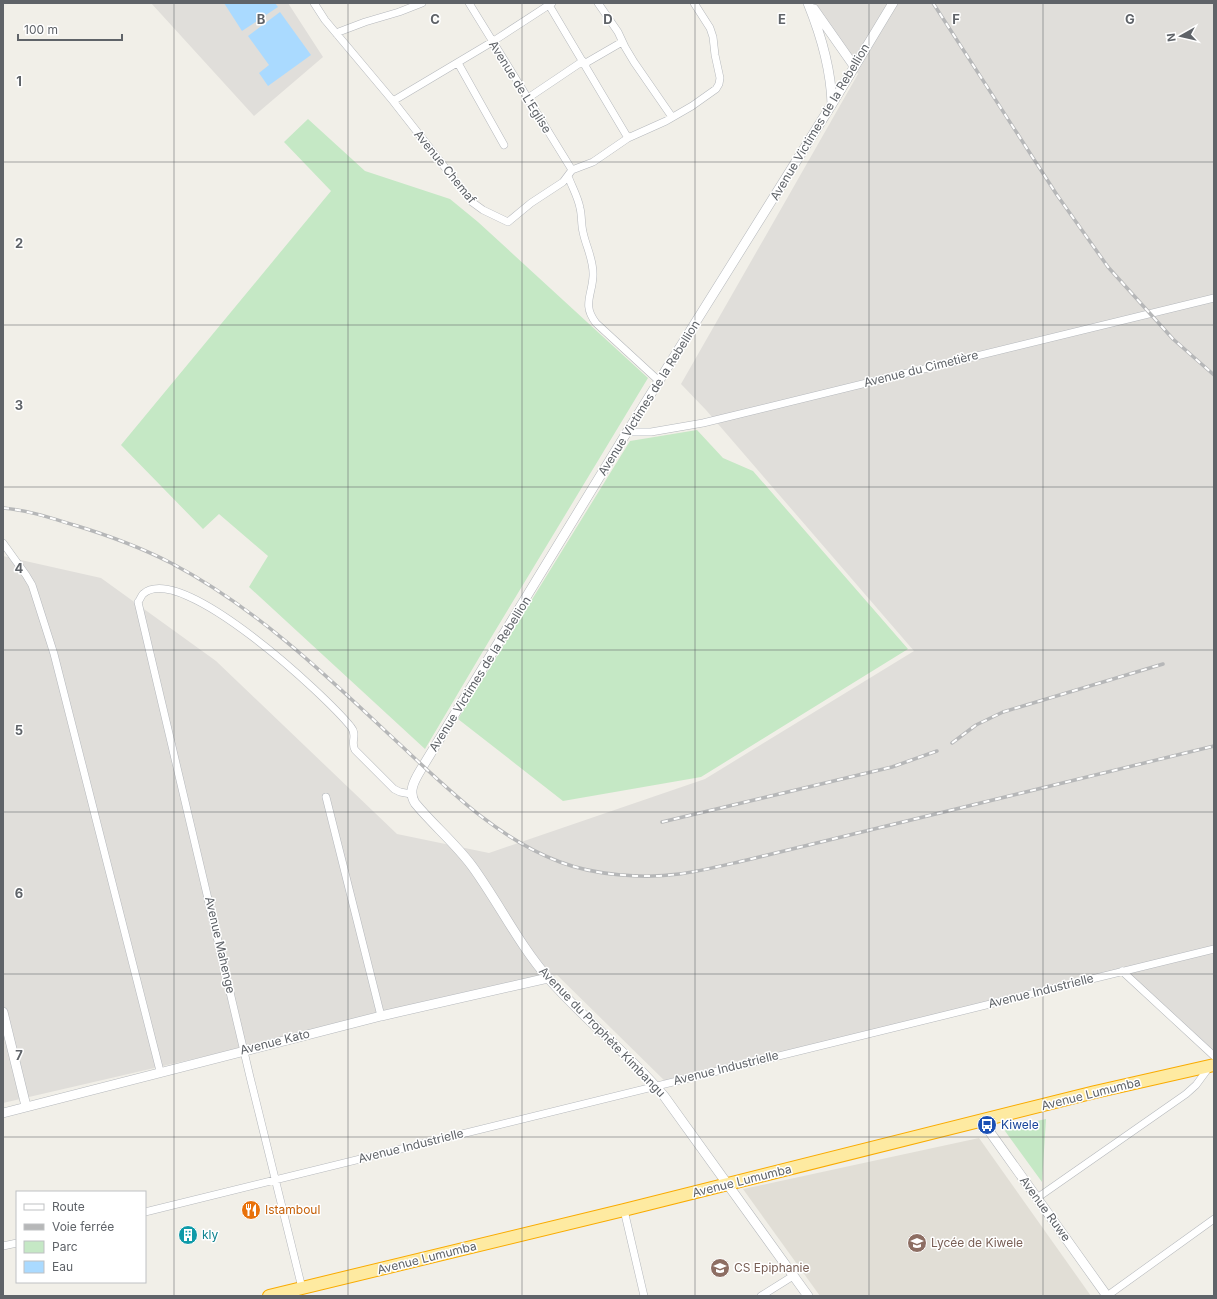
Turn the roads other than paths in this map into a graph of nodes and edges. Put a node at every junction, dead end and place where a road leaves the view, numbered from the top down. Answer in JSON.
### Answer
{"nodes":[{"id":1,"x":314,"y":3,"type":"edge"},
{"id":2,"x":422,"y":3,"type":"edge"},
{"id":3,"x":469,"y":3,"type":"edge"},
{"id":4,"x":598,"y":3,"type":"edge"},
{"id":5,"x":694,"y":3,"type":"edge"},
{"id":6,"x":809,"y":3,"type":"edge"},
{"id":7,"x":893,"y":3,"type":"edge"},
{"id":8,"x":551,"y":4,"type":"edge"},
{"id":9,"x":336,"y":33,"type":"junction"},
{"id":10,"x":492,"y":42,"type":"junction"},
{"id":11,"x":622,"y":42,"type":"junction"},
{"id":12,"x":583,"y":62,"type":"junction"},
{"id":13,"x":458,"y":63,"type":"junction"},
{"id":14,"x":854,"y":66,"type":"junction"},
{"id":15,"x":528,"y":98,"type":"junction"},
{"id":16,"x":393,"y":101,"type":"junction"},
{"id":17,"x":832,"y":104,"type":"junction"},
{"id":18,"x":672,"y":117,"type":"junction"},
{"id":19,"x":628,"y":138,"type":"junction"},
{"id":20,"x":504,"y":144,"type":"dead end"},
{"id":21,"x":570,"y":173,"type":"junction"},
{"id":22,"x":1214,"y":298,"type":"edge"},
{"id":23,"x":659,"y":381,"type":"junction"},
{"id":24,"x":628,"y":432,"type":"junction"},
{"id":25,"x":3,"y":543,"type":"edge"},
{"id":26,"x":411,"y":794,"type":"junction"},
{"id":27,"x":326,"y":796,"type":"dead end"},
{"id":28,"x":1214,"y":948,"type":"edge"},
{"id":29,"x":1122,"y":971,"type":"junction"},
{"id":30,"x":548,"y":978,"type":"junction"},
{"id":31,"x":3,"y":1012,"type":"edge"},
{"id":32,"x":382,"y":1016,"type":"junction"},
{"id":33,"x":245,"y":1050,"type":"junction"},
{"id":34,"x":1213,"y":1063,"type":"edge"},
{"id":35,"x":160,"y":1071,"type":"junction"},
{"id":36,"x":655,"y":1085,"type":"junction"},
{"id":37,"x":26,"y":1106,"type":"junction"},
{"id":38,"x":3,"y":1113,"type":"edge"},
{"id":39,"x":982,"y":1121,"type":"junction"},
{"id":40,"x":275,"y":1180,"type":"junction"},
{"id":41,"x":727,"y":1185,"type":"junction"},
{"id":42,"x":1037,"y":1198,"type":"junction"},
{"id":43,"x":624,"y":1210,"type":"junction"},
{"id":44,"x":146,"y":1212,"type":"edge"},
{"id":45,"x":1214,"y":1219,"type":"edge"},
{"id":46,"x":16,"y":1243,"type":"edge"},
{"id":47,"x":3,"y":1246,"type":"edge"},
{"id":48,"x":793,"y":1276,"type":"junction"},
{"id":49,"x":302,"y":1288,"type":"junction"},
{"id":50,"x":269,"y":1296,"type":"edge"},
{"id":51,"x":644,"y":1296,"type":"edge"},
{"id":52,"x":761,"y":1296,"type":"edge"},
{"id":53,"x":808,"y":1296,"type":"edge"},
{"id":54,"x":1107,"y":1296,"type":"edge"}],
"edges":[{"from":1,"to":9,"type":"street","name":"Avenue Chemaf"},
{"from":2,"to":9,"type":"street"},
{"from":3,"to":10,"type":"street","name":"Avenue de L'Eglise"},
{"from":4,"to":11,"type":"street"},
{"from":5,"to":18,"type":"street","name":"Avenue Chemaf"},
{"from":6,"to":14,"type":"street"},
{"from":6,"to":17,"type":"street"},
{"from":7,"to":14,"type":"street","name":"Avenue Victimes de la Rebellion"},
{"from":8,"to":10,"type":"street"},
{"from":8,"to":12,"type":"street"},
{"from":9,"to":16,"type":"street","name":"Avenue Chemaf"},
{"from":10,"to":13,"type":"street"},
{"from":10,"to":15,"type":"street","name":"Avenue de L'Eglise"},
{"from":11,"to":12,"type":"street"},
{"from":11,"to":18,"type":"street"},
{"from":12,"to":15,"type":"street"},
{"from":12,"to":19,"type":"street"},
{"from":13,"to":16,"type":"street"},
{"from":13,"to":20,"type":"street"},
{"from":14,"to":17,"type":"street","name":"Avenue Victimes de la Rebellion"},
{"from":15,"to":21,"type":"street","name":"Avenue de L'Eglise"},
{"from":16,"to":21,"type":"street","name":"Avenue Chemaf"},
{"from":17,"to":23,"type":"street","name":"Avenue Victimes de la Rebellion"},
{"from":18,"to":19,"type":"street","name":"Avenue Chemaf"},
{"from":19,"to":21,"type":"street","name":"Avenue Chemaf"},
{"from":21,"to":23,"type":"street","name":"Avenue de L'Eglise"},
{"from":22,"to":24,"type":"street","name":"Avenue du Cimetière"},
{"from":23,"to":24,"type":"street","name":"Avenue Victimes de la Rebellion"},
{"from":24,"to":26,"type":"street","name":"Avenue Victimes de la Rebellion"},
{"from":25,"to":35,"type":"street"},
{"from":26,"to":30,"type":"street","name":"Avenue du Prophète Kimbangu"},
{"from":26,"to":33,"type":"street","name":"Avenue Mahenge"},
{"from":27,"to":32,"type":"street"},
{"from":28,"to":29,"type":"street","name":"Avenue Industrielle"},
{"from":29,"to":34,"type":"street"},
{"from":29,"to":36,"type":"street","name":"Avenue Industrielle"},
{"from":30,"to":32,"type":"street","name":"Avenue Kato"},
{"from":30,"to":36,"type":"street","name":"Avenue du Prophète Kimbangu"},
{"from":31,"to":37,"type":"street"},
{"from":32,"to":33,"type":"street","name":"Avenue Kato"},
{"from":33,"to":35,"type":"street","name":"Avenue Kato"},
{"from":33,"to":40,"type":"street","name":"Avenue Mahenge"},
{"from":34,"to":39,"type":"highway","name":"Avenue Lumumba"},
{"from":34,"to":42,"type":"street"},
{"from":35,"to":37,"type":"street","name":"Avenue Kato"},
{"from":36,"to":40,"type":"street","name":"Avenue Industrielle"},
{"from":36,"to":41,"type":"street","name":"Avenue du Prophète Kimbangu"},
{"from":37,"to":38,"type":"street","name":"Avenue Kato"},
{"from":39,"to":41,"type":"highway","name":"Avenue Lumumba"},
{"from":39,"to":42,"type":"street","name":"Avenue Ruwe"},
{"from":40,"to":44,"type":"street","name":"Avenue Industrielle"},
{"from":40,"to":49,"type":"street","name":"Avenue Mahenge"},
{"from":41,"to":43,"type":"highway","name":"Avenue Lumumba"},
{"from":41,"to":48,"type":"street","name":"Avenue du Prophète Kimbangu"},
{"from":42,"to":54,"type":"street","name":"Avenue Ruwe"},
{"from":43,"to":49,"type":"highway","name":"Avenue Lumumba"},
{"from":43,"to":51,"type":"street"},
{"from":45,"to":54,"type":"street"},
{"from":46,"to":47,"type":"street"},
{"from":48,"to":52,"type":"street"},
{"from":48,"to":53,"type":"street","name":"Avenue du Prophète Kimbangu"},
{"from":49,"to":50,"type":"highway","name":"Avenue Lumumba"}]}
